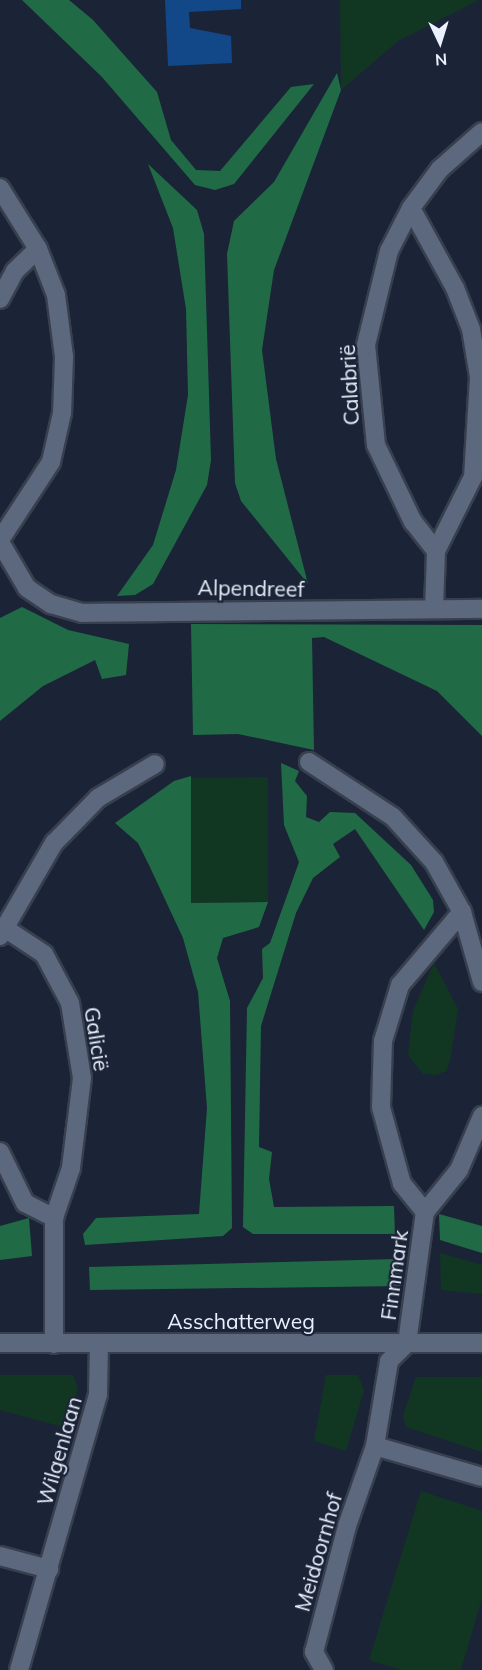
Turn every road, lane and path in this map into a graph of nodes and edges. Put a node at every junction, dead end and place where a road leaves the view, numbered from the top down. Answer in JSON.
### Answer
{"nodes":[{"id":1,"x":482,"y":132,"type":"edge"},
{"id":2,"x":0,"y":188,"type":"edge"},
{"id":3,"x":411,"y":208,"type":"junction"},
{"id":4,"x":38,"y":249,"type":"junction"},
{"id":5,"x":0,"y":299,"type":"edge"},
{"id":6,"x":0,"y":541,"type":"edge"},
{"id":7,"x":436,"y":551,"type":"junction"},
{"id":8,"x":434,"y":609,"type":"junction"},
{"id":9,"x":482,"y":609,"type":"edge"},
{"id":10,"x":309,"y":762,"type":"dead end"},
{"id":11,"x":155,"y":764,"type":"dead end"},
{"id":12,"x":462,"y":912,"type":"junction"},
{"id":13,"x":1,"y":932,"type":"edge"},
{"id":14,"x":482,"y":982,"type":"edge"},
{"id":15,"x":482,"y":1116,"type":"edge"},
{"id":16,"x":0,"y":1152,"type":"edge"},
{"id":17,"x":425,"y":1212,"type":"junction"},
{"id":18,"x":54,"y":1218,"type":"junction"},
{"id":19,"x":99,"y":1343,"type":"junction"},
{"id":20,"x":407,"y":1343,"type":"junction"},
{"id":21,"x":482,"y":1343,"type":"edge"},
{"id":22,"x":0,"y":1344,"type":"edge"},
{"id":23,"x":54,"y":1344,"type":"junction"},
{"id":24,"x":375,"y":1446,"type":"junction"},
{"id":25,"x":482,"y":1477,"type":"edge"},
{"id":26,"x":0,"y":1556,"type":"edge"},
{"id":27,"x":49,"y":1569,"type":"junction"},
{"id":28,"x":19,"y":1670,"type":"edge"},
{"id":29,"x":324,"y":1670,"type":"edge"}],
"edges":[{"from":1,"to":3,"type":"street","name":"Calabrië"},
{"from":2,"to":4,"type":"street"},
{"from":3,"to":7,"type":"street"},
{"from":3,"to":7,"type":"street","name":"Calabrië"},
{"from":4,"to":5,"type":"street"},
{"from":4,"to":6,"type":"street"},
{"from":6,"to":8,"type":"street","name":"Alpendreef"},
{"from":7,"to":8,"type":"street"},
{"from":8,"to":9,"type":"street","name":"Alpendreef"},
{"from":10,"to":12,"type":"street"},
{"from":11,"to":13,"type":"street","name":"Galicië"},
{"from":12,"to":14,"type":"street"},
{"from":12,"to":17,"type":"street","name":"Finnmark"},
{"from":13,"to":18,"type":"street","name":"Galicië"},
{"from":15,"to":17,"type":"street","name":"Finnmark"},
{"from":16,"to":18,"type":"street"},
{"from":17,"to":20,"type":"street","name":"Finnmark"},
{"from":18,"to":23,"type":"street","name":"Galicië"},
{"from":19,"to":20,"type":"street","name":"Asschatterweg"},
{"from":19,"to":23,"type":"street","name":"Asschatterweg"},
{"from":19,"to":27,"type":"street","name":"Wilgenlaan"},
{"from":20,"to":21,"type":"street","name":"Asschatterweg"},
{"from":20,"to":24,"type":"street","name":"Meidoornhof"},
{"from":22,"to":23,"type":"street","name":"Asschatterweg"},
{"from":24,"to":25,"type":"street"},
{"from":24,"to":29,"type":"street","name":"Meidoornhof"},
{"from":26,"to":27,"type":"street"},
{"from":27,"to":28,"type":"street","name":"Wilgenlaan"}]}
